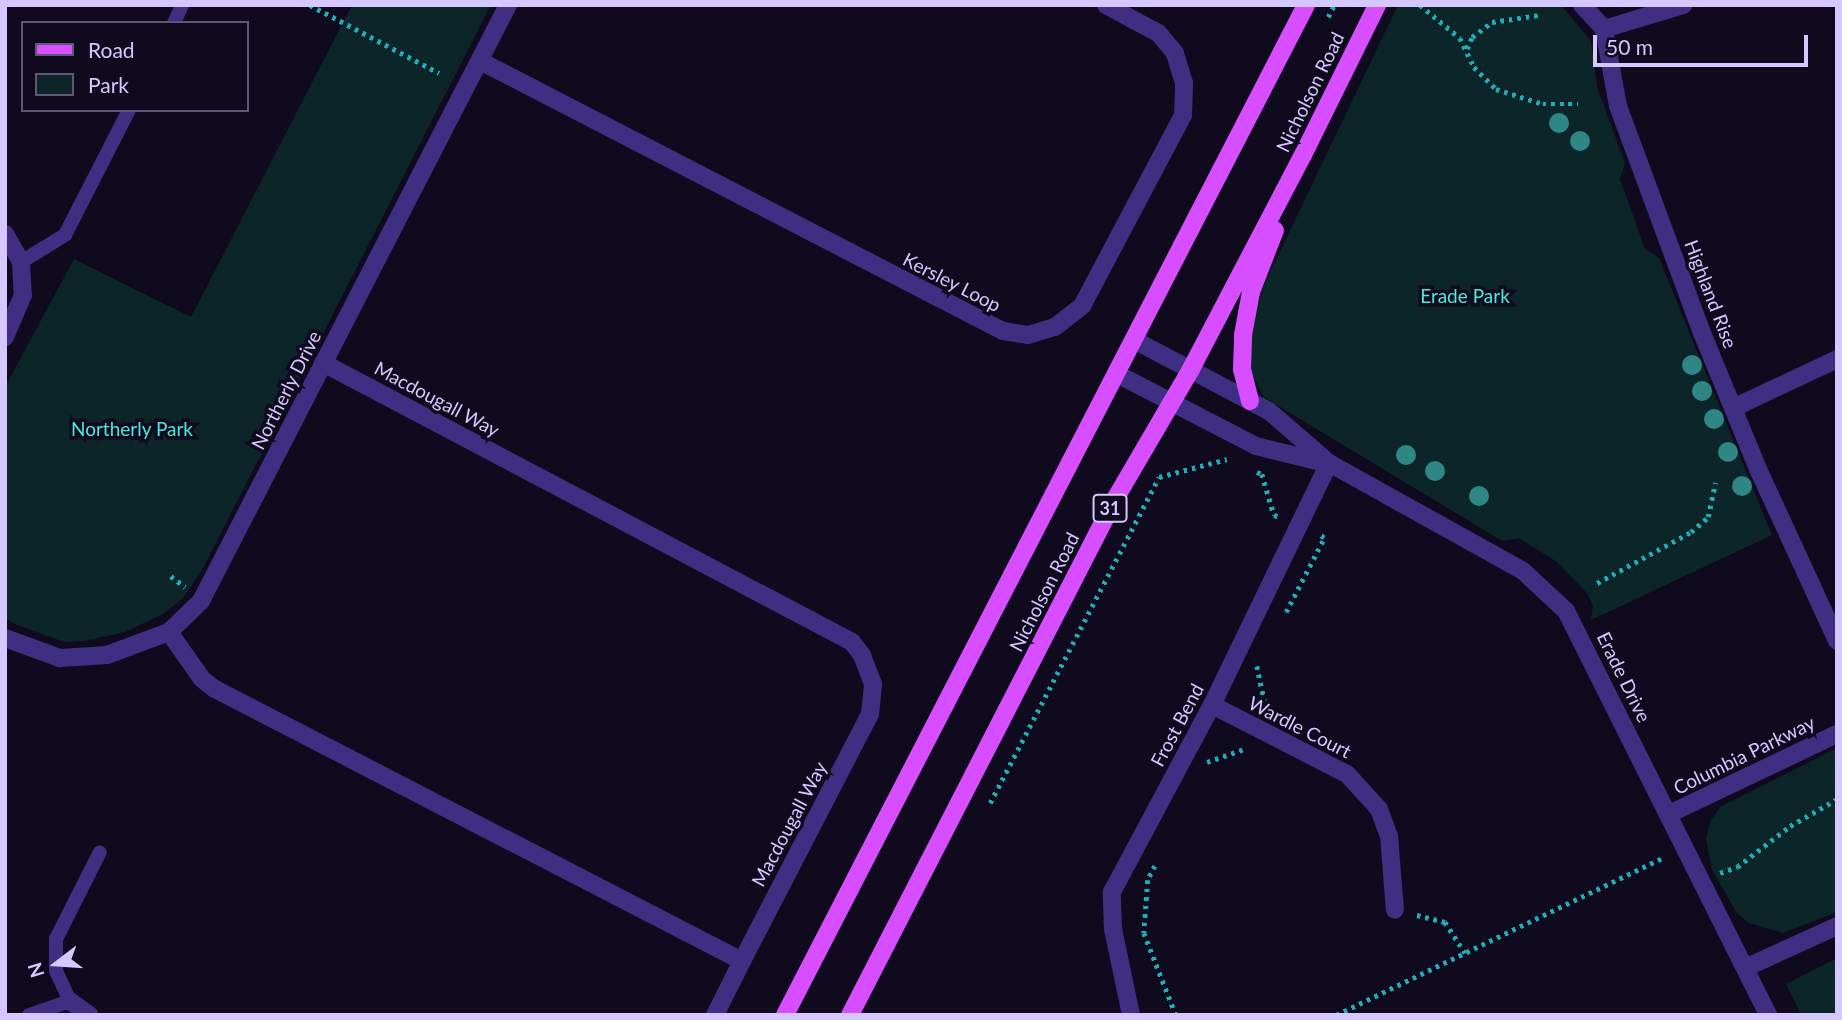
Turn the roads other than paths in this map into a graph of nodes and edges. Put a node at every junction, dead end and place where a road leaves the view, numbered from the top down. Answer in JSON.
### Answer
{"nodes":[{"id":1,"x":182,"y":5,"type":"edge"},
{"id":2,"x":508,"y":5,"type":"edge"},
{"id":3,"x":1106,"y":5,"type":"edge"},
{"id":4,"x":1307,"y":5,"type":"edge"},
{"id":5,"x":1377,"y":5,"type":"edge"},
{"id":6,"x":1582,"y":5,"type":"edge"},
{"id":7,"x":1683,"y":5,"type":"edge"},
{"id":8,"x":175,"y":21,"type":"edge"},
{"id":9,"x":1604,"y":29,"type":"junction"},
{"id":10,"x":480,"y":61,"type":"junction"},
{"id":11,"x":129,"y":112,"type":"edge"},
{"id":12,"x":1303,"y":155,"type":"junction"},
{"id":13,"x":5,"y":234,"type":"edge"},
{"id":14,"x":21,"y":262,"type":"junction"},
{"id":15,"x":5,"y":337,"type":"edge"},
{"id":16,"x":1136,"y":341,"type":"junction"},
{"id":17,"x":1837,"y":359,"type":"edge"},
{"id":18,"x":323,"y":363,"type":"junction"},
{"id":19,"x":1191,"y":369,"type":"junction"},
{"id":20,"x":1119,"y":375,"type":"junction"},
{"id":21,"x":1172,"y":401,"type":"junction"},
{"id":22,"x":1250,"y":401,"type":"junction"},
{"id":23,"x":1733,"y":408,"type":"junction"},
{"id":24,"x":1329,"y":463,"type":"junction"},
{"id":25,"x":169,"y":632,"type":"junction"},
{"id":26,"x":1837,"y":641,"type":"edge"},
{"id":27,"x":8,"y":646,"type":"edge"},
{"id":28,"x":1212,"y":705,"type":"junction"},
{"id":29,"x":1837,"y":734,"type":"edge"},
{"id":30,"x":1668,"y":814,"type":"junction"},
{"id":31,"x":100,"y":852,"type":"dead end"},
{"id":32,"x":1395,"y":910,"type":"road end"},
{"id":33,"x":1837,"y":926,"type":"edge"},
{"id":34,"x":742,"y":961,"type":"junction"},
{"id":35,"x":1745,"y":968,"type":"junction"},
{"id":36,"x":71,"y":1001,"type":"junction"},
{"id":37,"x":29,"y":1015,"type":"edge"},
{"id":38,"x":89,"y":1015,"type":"edge"},
{"id":39,"x":715,"y":1015,"type":"edge"},
{"id":40,"x":785,"y":1015,"type":"edge"},
{"id":41,"x":850,"y":1015,"type":"edge"},
{"id":42,"x":1131,"y":1015,"type":"edge"},
{"id":43,"x":1768,"y":1015,"type":"edge"}],
"edges":[{"from":1,"to":8,"type":"lane"},
{"from":2,"to":10,"type":"street","name":"Northerly Drive"},
{"from":3,"to":10,"type":"street","name":"Kersley Loop"},
{"from":4,"to":16,"type":"main road","name":"Nicholson Road"},
{"from":5,"to":12,"type":"main road","name":"Nicholson Road","number":"31"},
{"from":6,"to":9,"type":"street"},
{"from":7,"to":9,"type":"street"},
{"from":9,"to":23,"type":"street","name":"Highland Rise"},
{"from":10,"to":18,"type":"street","name":"Northerly Drive"},
{"from":11,"to":14,"type":"lane"},
{"from":12,"to":19,"type":"main road","name":"Nicholson Road","number":"31"},
{"from":12,"to":22,"type":"main road"},
{"from":13,"to":14,"type":"street"},
{"from":14,"to":15,"type":"street"},
{"from":16,"to":19,"type":"street","name":"Erade Drive"},
{"from":16,"to":20,"type":"main road","name":"Nicholson Road"},
{"from":17,"to":23,"type":"street"},
{"from":18,"to":25,"type":"street","name":"Northerly Drive"},
{"from":18,"to":34,"type":"street","name":"Macdougall Way"},
{"from":19,"to":21,"type":"main road","name":"Nicholson Road","number":"31"},
{"from":19,"to":22,"type":"street","name":"Erade Drive"},
{"from":20,"to":21,"type":"street","name":"Erade Drive"},
{"from":20,"to":40,"type":"main road","name":"Nicholson Road"},
{"from":21,"to":24,"type":"street","name":"Erade Drive"},
{"from":21,"to":41,"type":"main road","name":"Nicholson Road","number":"31"},
{"from":22,"to":24,"type":"street","name":"Erade Drive"},
{"from":23,"to":26,"type":"street","name":"Highland Rise"},
{"from":24,"to":28,"type":"street","name":"Frost Bend"},
{"from":24,"to":30,"type":"street","name":"Erade Drive"},
{"from":25,"to":27,"type":"street","name":"Northerly Drive"},
{"from":25,"to":34,"type":"street"},
{"from":28,"to":32,"type":"street","name":"Wardle Court"},
{"from":28,"to":42,"type":"street","name":"Frost Bend"},
{"from":29,"to":30,"type":"street","name":"Columbia Parkway"},
{"from":30,"to":35,"type":"street","name":"Erade Drive"},
{"from":31,"to":36,"type":"lane"},
{"from":33,"to":35,"type":"street"},
{"from":34,"to":39,"type":"street","name":"Macdougall Way"},
{"from":35,"to":43,"type":"street","name":"Erade Drive"},
{"from":36,"to":37,"type":"lane"},
{"from":36,"to":38,"type":"street"}]}
